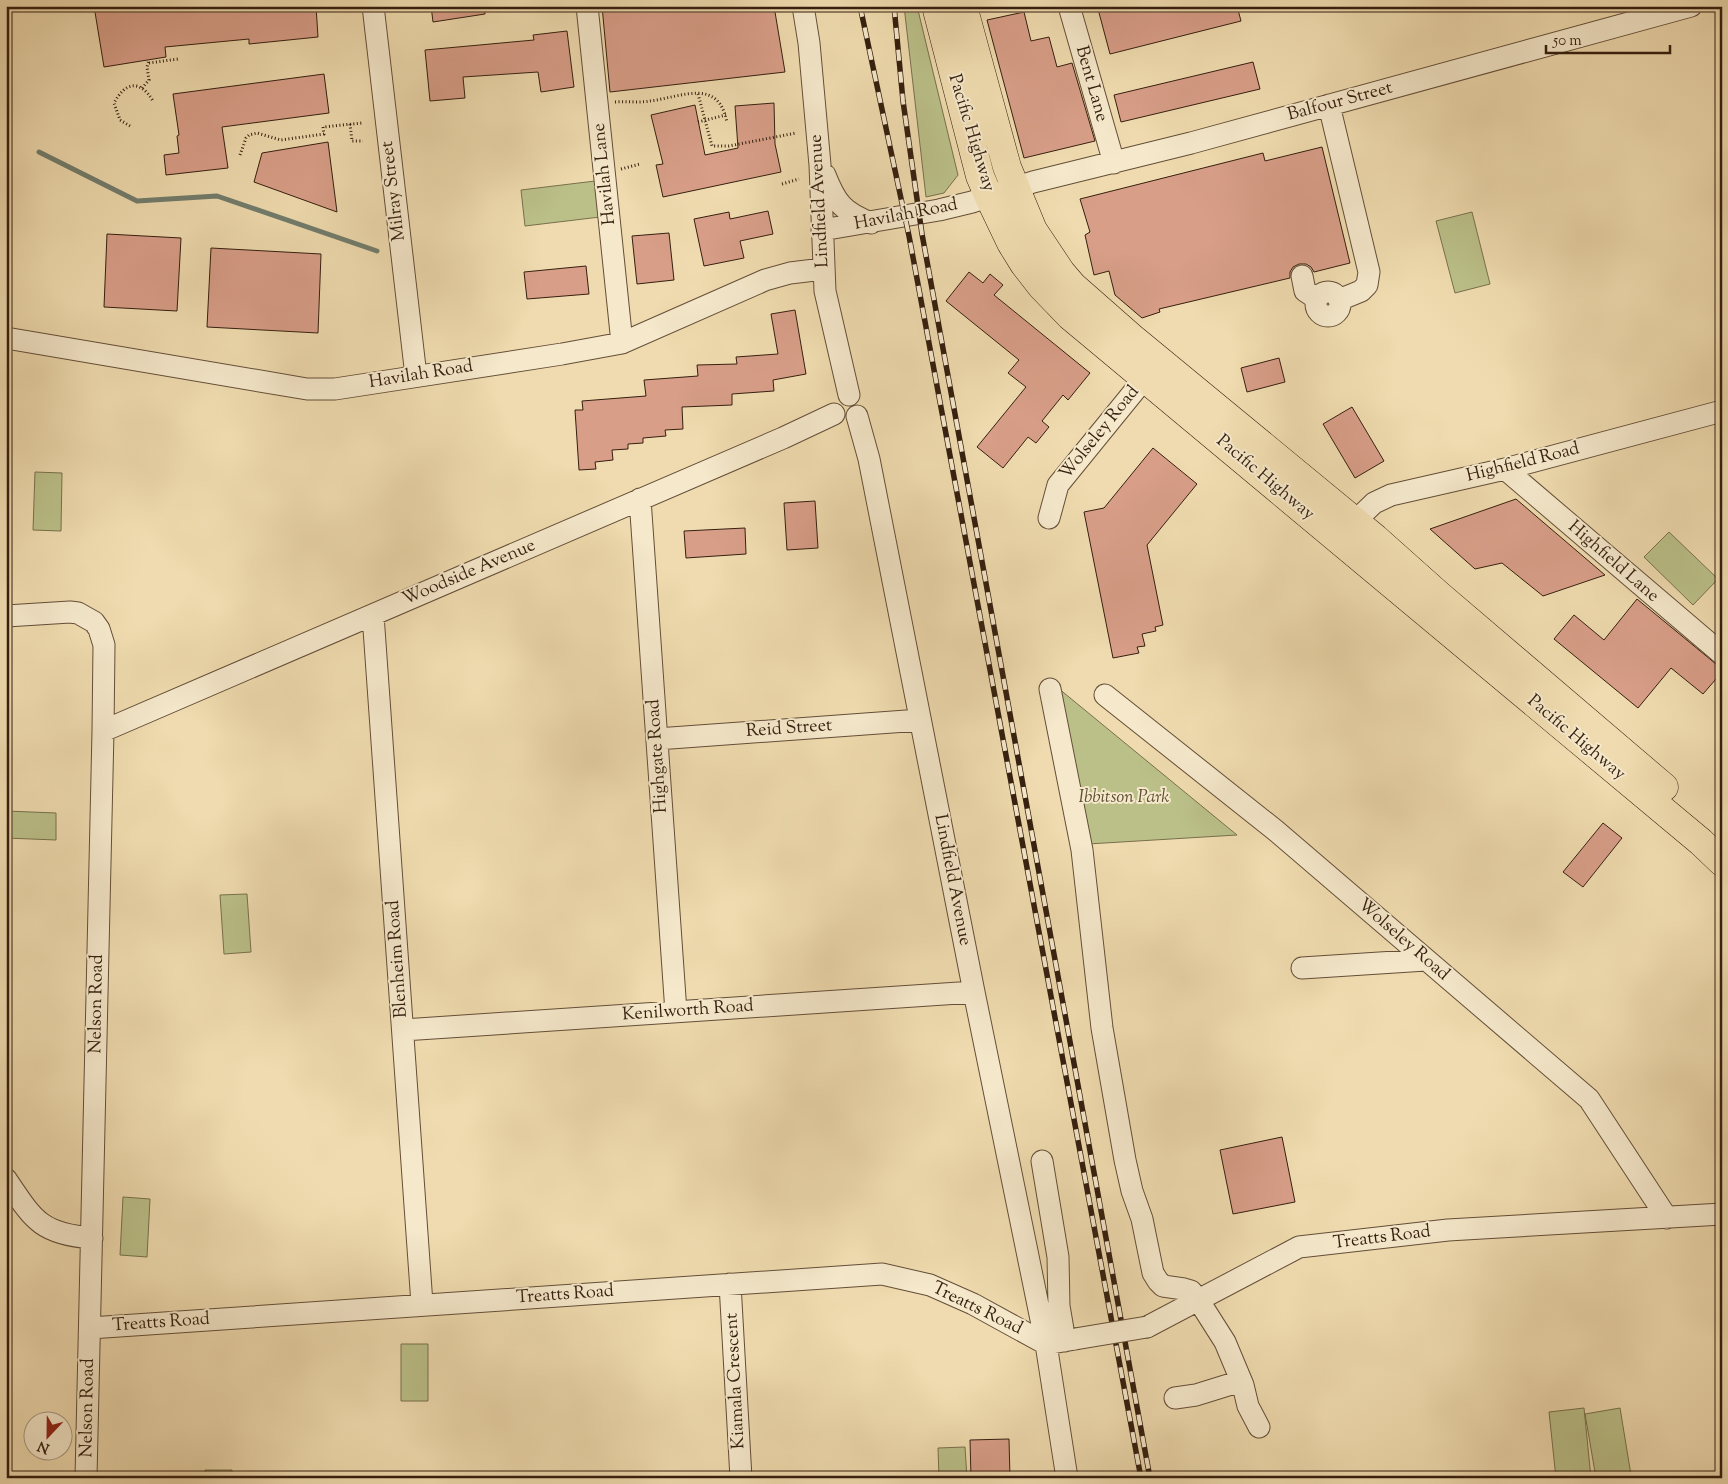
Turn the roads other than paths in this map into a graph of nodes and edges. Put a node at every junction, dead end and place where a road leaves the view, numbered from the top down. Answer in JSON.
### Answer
{"nodes":[{"id":1,"x":373,"y":6,"type":"edge"},
{"id":2,"x":587,"y":6,"type":"edge"},
{"id":3,"x":803,"y":6,"type":"edge"},
{"id":4,"x":936,"y":6,"type":"edge"},
{"id":5,"x":963,"y":6,"type":"edge"},
{"id":6,"x":1068,"y":6,"type":"edge"},
{"id":7,"x":1691,"y":6,"type":"edge"},
{"id":8,"x":1329,"y":105,"type":"junction"},
{"id":9,"x":1114,"y":163,"type":"junction"},
{"id":10,"x":820,"y":165,"type":"junction"},
{"id":11,"x":1015,"y":188,"type":"junction"},
{"id":12,"x":989,"y":197,"type":"junction"},
{"id":13,"x":871,"y":223,"type":"junction"},
{"id":14,"x":822,"y":230,"type":"junction"},
{"id":15,"x":823,"y":269,"type":"junction"},
{"id":16,"x":1302,"y":276,"type":"dead end"},
{"id":17,"x":6,"y":338,"type":"edge"},
{"id":18,"x":622,"y":343,"type":"junction"},
{"id":19,"x":416,"y":376,"type":"junction"},
{"id":20,"x":1145,"y":378,"type":"junction"},
{"id":21,"x":849,"y":394,"type":"junction"},
{"id":22,"x":1722,"y":411,"type":"edge"},
{"id":23,"x":834,"y":414,"type":"junction"},
{"id":24,"x":857,"y":416,"type":"junction"},
{"id":25,"x":1505,"y":469,"type":"junction"},
{"id":26,"x":640,"y":499,"type":"junction"},
{"id":27,"x":1049,"y":518,"type":"dead end"},
{"id":28,"x":1346,"y":530,"type":"junction"},
{"id":29,"x":373,"y":614,"type":"junction"},
{"id":30,"x":6,"y":616,"type":"edge"},
{"id":31,"x":1722,"y":654,"type":"edge"},
{"id":32,"x":1050,"y":689,"type":"dead end"},
{"id":33,"x":1105,"y":694,"type":"dead end"},
{"id":34,"x":920,"y":720,"type":"junction"},
{"id":35,"x":103,"y":731,"type":"junction"},
{"id":36,"x":657,"y":739,"type":"junction"},
{"id":37,"x":1722,"y":836,"type":"edge"},
{"id":38,"x":1722,"y":862,"type":"edge"},
{"id":39,"x":1426,"y":960,"type":"junction"},
{"id":40,"x":1302,"y":968,"type":"dead end"},
{"id":41,"x":974,"y":992,"type":"junction"},
{"id":42,"x":676,"y":1012,"type":"junction"},
{"id":43,"x":403,"y":1030,"type":"junction"},
{"id":44,"x":1042,"y":1161,"type":"dead end"},
{"id":45,"x":6,"y":1179,"type":"edge"},
{"id":46,"x":1722,"y":1214,"type":"edge"},
{"id":47,"x":1667,"y":1218,"type":"junction"},
{"id":48,"x":92,"y":1238,"type":"junction"},
{"id":49,"x":730,"y":1284,"type":"junction"},
{"id":50,"x":1199,"y":1301,"type":"junction"},
{"id":51,"x":422,"y":1304,"type":"junction"},
{"id":52,"x":90,"y":1328,"type":"junction"},
{"id":53,"x":1062,"y":1341,"type":"junction"},
{"id":54,"x":1242,"y":1381,"type":"junction"},
{"id":55,"x":1175,"y":1398,"type":"dead end"},
{"id":56,"x":1260,"y":1427,"type":"dead end"},
{"id":57,"x":86,"y":1478,"type":"edge"},
{"id":58,"x":741,"y":1478,"type":"edge"},
{"id":59,"x":1067,"y":1478,"type":"edge"}],
"edges":[{"from":1,"to":19,"type":"street","name":"Milray Street"},
{"from":2,"to":18,"type":"street","name":"Havilah Lane"},
{"from":3,"to":10,"type":"street","name":"Lindfield Avenue"},
{"from":4,"to":12,"type":"highway","name":"Pacific Highway"},
{"from":5,"to":11,"type":"highway","name":"Pacific Highway"},
{"from":6,"to":9,"type":"street","name":"Bent Lane"},
{"from":7,"to":8,"type":"street","name":"Balfour Street"},
{"from":8,"to":9,"type":"street","name":"Balfour Street"},
{"from":8,"to":16,"type":"street"},
{"from":9,"to":11,"type":"street","name":"Balfour Street"},
{"from":10,"to":13,"type":"street"},
{"from":10,"to":14,"type":"street","name":"Lindfield Avenue"},
{"from":11,"to":12,"type":"street","name":"Balfour Street"},
{"from":11,"to":28,"type":"highway","name":"Pacific Highway"},
{"from":12,"to":13,"type":"street","name":"Havilah Road"},
{"from":12,"to":20,"type":"highway","name":"Pacific Highway"},
{"from":13,"to":14,"type":"street","name":"Havilah Road"},
{"from":14,"to":15,"type":"street","name":"Lindfield Avenue"},
{"from":15,"to":18,"type":"street","name":"Havilah Road"},
{"from":15,"to":21,"type":"street","name":"Lindfield Avenue"},
{"from":17,"to":19,"type":"street","name":"Havilah Road"},
{"from":18,"to":19,"type":"street","name":"Havilah Road"},
{"from":20,"to":27,"type":"street","name":"Wolseley Road"},
{"from":20,"to":28,"type":"highway","name":"Pacific Highway"},
{"from":21,"to":23,"type":"street"},
{"from":21,"to":24,"type":"street"},
{"from":22,"to":25,"type":"street","name":"Highfield Road"},
{"from":23,"to":24,"type":"street"},
{"from":23,"to":26,"type":"street","name":"Woodside Avenue"},
{"from":24,"to":34,"type":"street","name":"Lindfield Avenue"},
{"from":25,"to":28,"type":"street","name":"Highfield Road"},
{"from":25,"to":31,"type":"street","name":"Highfield Lane"},
{"from":26,"to":29,"type":"street","name":"Woodside Avenue"},
{"from":26,"to":36,"type":"street","name":"Highgate Road"},
{"from":28,"to":37,"type":"highway","name":"Pacific Highway"},
{"from":28,"to":38,"type":"highway","name":"Pacific Highway"},
{"from":29,"to":35,"type":"street","name":"Woodside Avenue"},
{"from":29,"to":43,"type":"street","name":"Blenheim Road"},
{"from":30,"to":35,"type":"street","name":"Nelson Road"},
{"from":32,"to":50,"type":"street"},
{"from":33,"to":39,"type":"street","name":"Wolseley Road"},
{"from":34,"to":36,"type":"street","name":"Reid Street"},
{"from":34,"to":41,"type":"street","name":"Lindfield Avenue"},
{"from":35,"to":48,"type":"street","name":"Nelson Road"},
{"from":36,"to":42,"type":"street","name":"Highgate Road"},
{"from":39,"to":40,"type":"street"},
{"from":39,"to":47,"type":"street","name":"Wolseley Road"},
{"from":41,"to":42,"type":"street","name":"Kenilworth Road"},
{"from":41,"to":53,"type":"street","name":"Lindfield Avenue"},
{"from":42,"to":43,"type":"street","name":"Kenilworth Road"},
{"from":43,"to":51,"type":"street","name":"Blenheim Road"},
{"from":44,"to":53,"type":"street"},
{"from":45,"to":48,"type":"street"},
{"from":46,"to":47,"type":"street","name":"Treatts Road"},
{"from":47,"to":50,"type":"street","name":"Treatts Road"},
{"from":48,"to":52,"type":"street","name":"Nelson Road"},
{"from":49,"to":51,"type":"street","name":"Treatts Road"},
{"from":49,"to":53,"type":"street","name":"Treatts Road"},
{"from":49,"to":58,"type":"street","name":"Kiamala Crescent"},
{"from":50,"to":53,"type":"street","name":"Treatts Road","bridge":true},
{"from":50,"to":54,"type":"street"},
{"from":51,"to":52,"type":"street","name":"Treatts Road"},
{"from":52,"to":57,"type":"street","name":"Nelson Road"},
{"from":53,"to":59,"type":"street"},
{"from":54,"to":55,"type":"street"},
{"from":54,"to":56,"type":"street"}]}
